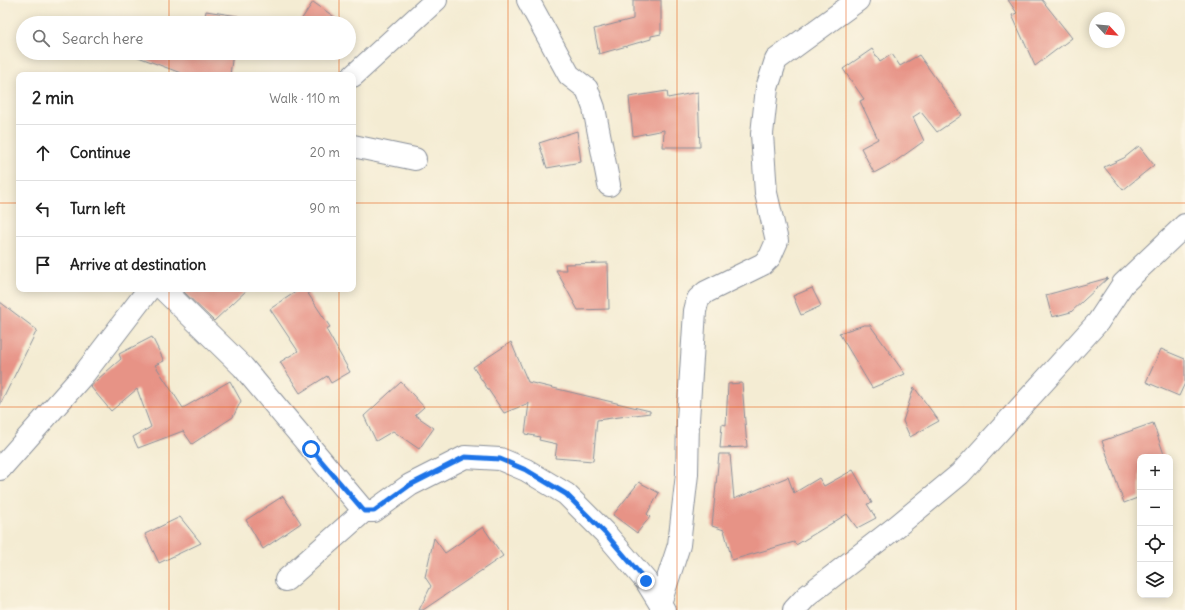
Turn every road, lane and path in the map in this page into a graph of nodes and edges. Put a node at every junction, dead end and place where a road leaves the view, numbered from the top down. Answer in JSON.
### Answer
{"nodes":[{"id":1,"x":436,"y":0,"type":"edge"},
{"id":2,"x":528,"y":0,"type":"edge"},
{"id":3,"x":858,"y":0,"type":"edge"},
{"id":4,"x":356,"y":73,"type":"edge"},
{"id":5,"x":356,"y":147,"type":"edge"},
{"id":6,"x":416,"y":159,"type":"dead end"},
{"id":7,"x":609,"y":185,"type":"dead end"},
{"id":8,"x":1185,"y":225,"type":"edge"},
{"id":9,"x":147,"y":292,"type":"edge"},
{"id":10,"x":166,"y":292,"type":"edge"},
{"id":11,"x":0,"y":470,"type":"edge"},
{"id":12,"x":364,"y":511,"type":"junction"},
{"id":13,"x":286,"y":580,"type":"dead end"},
{"id":14,"x":662,"y":606,"type":"edge"},
{"id":15,"x":794,"y":610,"type":"edge"}],
"edges":[{"from":1,"to":4,"type":"street"},
{"from":2,"to":7,"type":"street"},
{"from":3,"to":14,"type":"street"},
{"from":5,"to":6,"type":"street"},
{"from":8,"to":15,"type":"street"},
{"from":9,"to":11,"type":"street"},
{"from":10,"to":12,"type":"street"},
{"from":12,"to":13,"type":"street"},
{"from":12,"to":14,"type":"street"}]}
